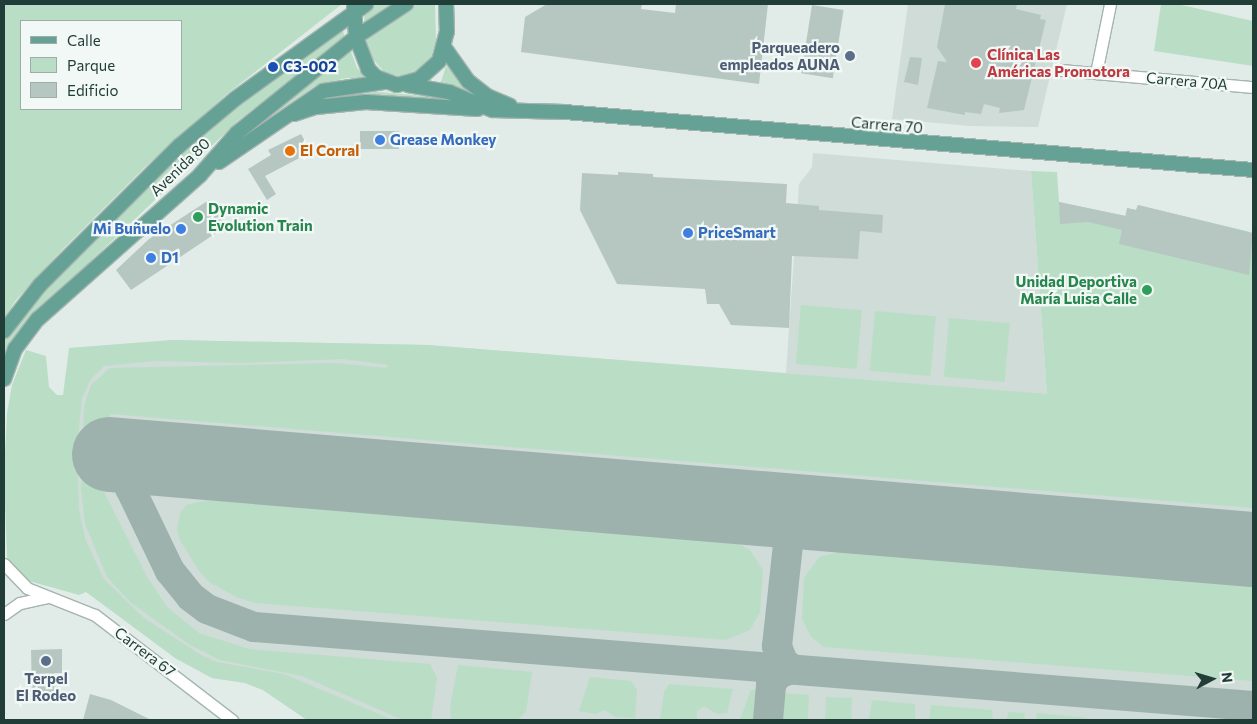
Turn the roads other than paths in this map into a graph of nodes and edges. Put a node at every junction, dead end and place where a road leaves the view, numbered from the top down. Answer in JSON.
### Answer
{"nodes":[{"id":1,"x":366,"y":4,"type":"edge"},
{"id":2,"x":406,"y":4,"type":"edge"},
{"id":3,"x":1110,"y":4,"type":"edge"},
{"id":4,"x":447,"y":7,"type":"edge"},
{"id":5,"x":354,"y":8,"type":"edge"},
{"id":6,"x":356,"y":37,"type":"junction"},
{"id":7,"x":444,"y":47,"type":"junction"},
{"id":8,"x":1061,"y":70,"type":"dead end"},
{"id":9,"x":1096,"y":73,"type":"junction"},
{"id":10,"x":385,"y":82,"type":"junction"},
{"id":11,"x":408,"y":85,"type":"junction"},
{"id":12,"x":1253,"y":87,"type":"edge"},
{"id":13,"x":518,"y":108,"type":"junction"},
{"id":14,"x":492,"y":110,"type":"junction"},
{"id":15,"x":287,"y":117,"type":"junction"},
{"id":16,"x":1253,"y":170,"type":"edge"},
{"id":17,"x":200,"y":175,"type":"junction"},
{"id":18,"x":4,"y":331,"type":"edge"},
{"id":19,"x":4,"y":379,"type":"edge"},
{"id":20,"x":4,"y":564,"type":"edge"},
{"id":21,"x":50,"y":596,"type":"junction"},
{"id":22,"x":4,"y":614,"type":"edge"},
{"id":23,"x":232,"y":720,"type":"edge"}],
"edges":[{"from":1,"to":5,"type":"main road","name":"Avenida 80"},
{"from":2,"to":6,"type":"main road","name":"Avenida 80"},
{"from":3,"to":9,"type":"street"},
{"from":4,"to":7,"type":"main road"},
{"from":5,"to":6,"type":"main road"},
{"from":5,"to":18,"type":"main road","name":"Avenida 80"},
{"from":6,"to":10,"type":"main road"},
{"from":6,"to":17,"type":"main road","name":"Avenida 80"},
{"from":7,"to":11,"type":"main road"},
{"from":7,"to":13,"type":"main road","name":"Carrera 70"},
{"from":8,"to":9,"type":"street","name":"Carrera 70A"},
{"from":9,"to":12,"type":"street","name":"Carrera 70A"},
{"from":10,"to":11,"type":"main road","name":"Carrera 70"},
{"from":10,"to":15,"type":"main road","name":"Carrera 70"},
{"from":11,"to":14,"type":"main road","name":"Carrera 70"},
{"from":13,"to":14,"type":"main road","name":"Carrera 70"},
{"from":13,"to":16,"type":"main road","name":"Carrera 70"},
{"from":14,"to":15,"type":"main road"},
{"from":15,"to":17,"type":"main road"},
{"from":17,"to":19,"type":"main road","name":"Avenida 80"},
{"from":20,"to":21,"type":"street","name":"Carrera 67"},
{"from":21,"to":22,"type":"street"},
{"from":21,"to":23,"type":"street","name":"Carrera 67"}]}
